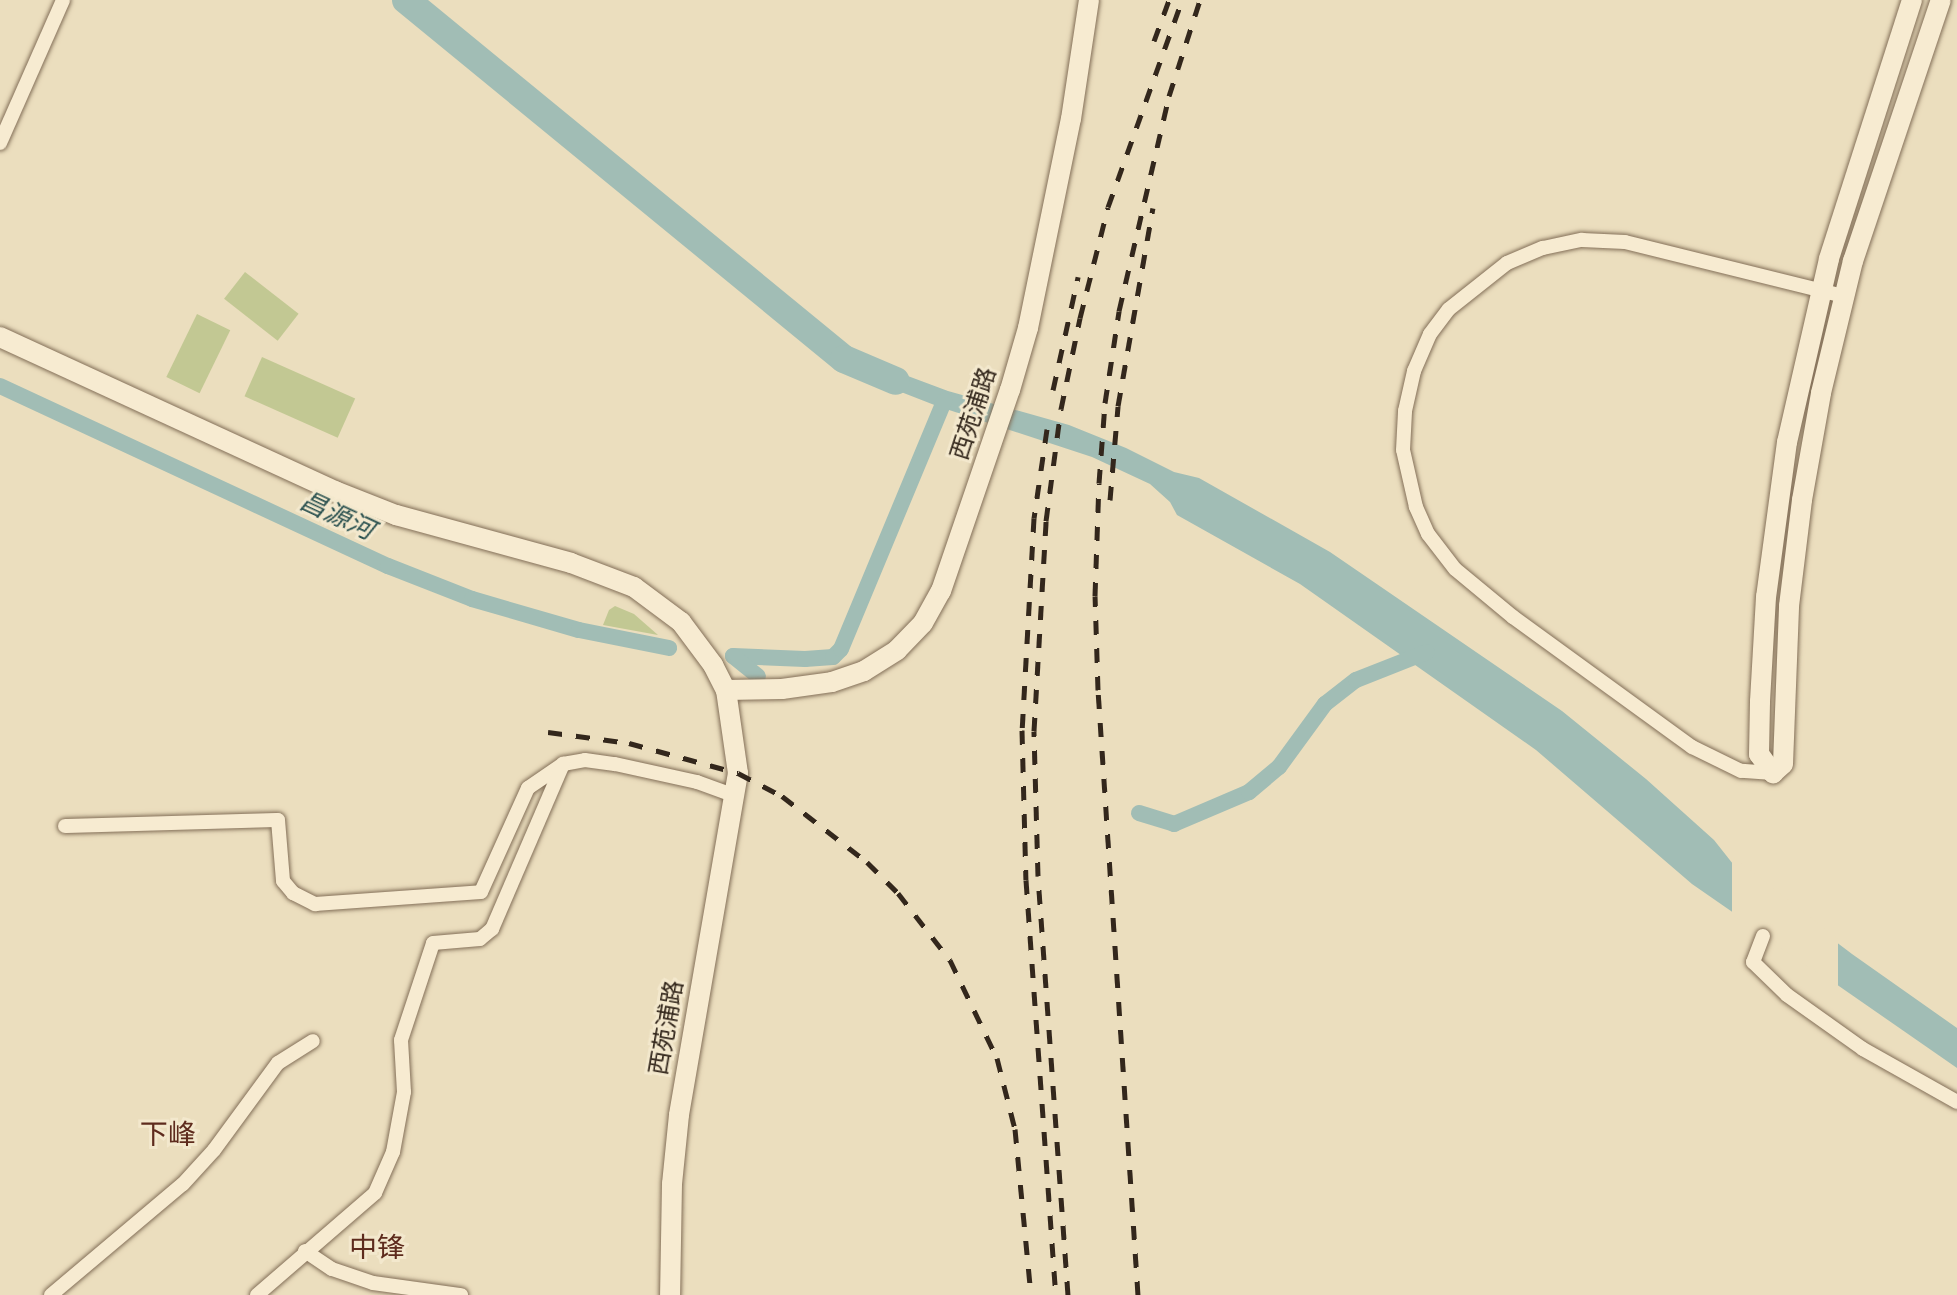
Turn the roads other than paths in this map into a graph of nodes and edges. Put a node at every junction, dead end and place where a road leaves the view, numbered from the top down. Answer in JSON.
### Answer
{"nodes":[{"id":1,"x":63,"y":0,"type":"edge"},
{"id":2,"x":1089,"y":0,"type":"edge"},
{"id":3,"x":1912,"y":0,"type":"edge"},
{"id":4,"x":1941,"y":0,"type":"edge"},
{"id":5,"x":0,"y":143,"type":"edge"},
{"id":6,"x":1821,"y":290,"type":"junction"},
{"id":7,"x":1844,"y":296,"type":"junction"},
{"id":8,"x":0,"y":337,"type":"edge"},
{"id":9,"x":726,"y":690,"type":"junction"},
{"id":10,"x":563,"y":764,"type":"junction"},
{"id":11,"x":1773,"y":773,"type":"junction"},
{"id":12,"x":733,"y":795,"type":"junction"},
{"id":13,"x":65,"y":826,"type":"dead end"},
{"id":14,"x":1763,"y":936,"type":"dead end"},
{"id":15,"x":313,"y":1041,"type":"dead end"},
{"id":16,"x":1957,"y":1102,"type":"edge"},
{"id":17,"x":305,"y":1251,"type":"junction"},
{"id":18,"x":51,"y":1295,"type":"edge"},
{"id":19,"x":257,"y":1295,"type":"edge"},
{"id":20,"x":461,"y":1295,"type":"edge"},
{"id":21,"x":670,"y":1295,"type":"edge"}],
"edges":[{"from":1,"to":5,"type":"street"},
{"from":2,"to":9,"type":"street","name":"西苑浦路"},
{"from":3,"to":6,"type":"street"},
{"from":4,"to":7,"type":"street"},
{"from":6,"to":7,"type":"street"},
{"from":6,"to":11,"type":"street"},
{"from":6,"to":11,"type":"street"},
{"from":7,"to":11,"type":"street"},
{"from":8,"to":9,"type":"street"},
{"from":9,"to":12,"type":"street","name":"西苑浦路"},
{"from":10,"to":12,"type":"street"},
{"from":10,"to":13,"type":"street"},
{"from":10,"to":17,"type":"street"},
{"from":12,"to":21,"type":"street","name":"西苑浦路"},
{"from":14,"to":16,"type":"street"},
{"from":15,"to":18,"type":"street"},
{"from":17,"to":19,"type":"street"},
{"from":17,"to":20,"type":"street"}]}
